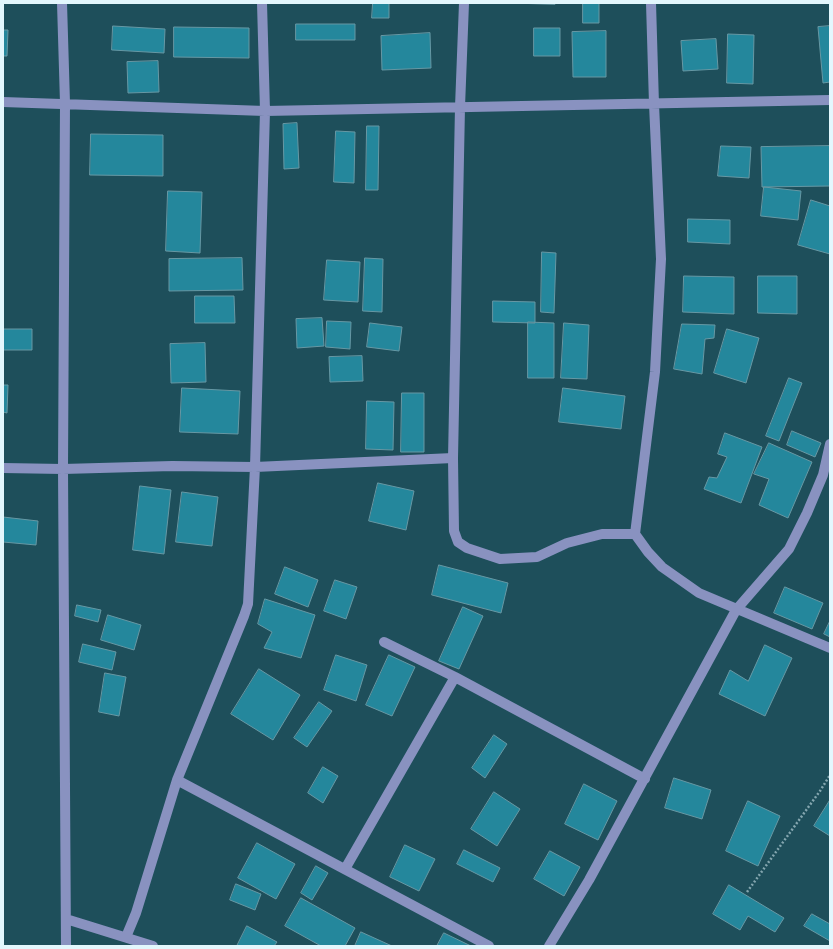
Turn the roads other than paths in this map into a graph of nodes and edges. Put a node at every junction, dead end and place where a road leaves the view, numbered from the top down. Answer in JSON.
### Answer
{"nodes":[{"id":1,"x":62,"y":3,"type":"edge"},
{"id":2,"x":262,"y":3,"type":"edge"},
{"id":3,"x":464,"y":3,"type":"edge"},
{"id":4,"x":652,"y":3,"type":"edge"},
{"id":5,"x":830,"y":100,"type":"edge"},
{"id":6,"x":3,"y":102,"type":"edge"},
{"id":7,"x":65,"y":103,"type":"junction"},
{"id":8,"x":654,"y":104,"type":"junction"},
{"id":9,"x":460,"y":107,"type":"junction"},
{"id":10,"x":265,"y":111,"type":"junction"},
{"id":11,"x":830,"y":444,"type":"edge"},
{"id":12,"x":454,"y":458,"type":"junction"},
{"id":13,"x":255,"y":467,"type":"junction"},
{"id":14,"x":3,"y":468,"type":"edge"},
{"id":15,"x":63,"y":469,"type":"junction"},
{"id":16,"x":635,"y":534,"type":"junction"},
{"id":17,"x":736,"y":610,"type":"junction"},
{"id":18,"x":384,"y":642,"type":"dead end"},
{"id":19,"x":830,"y":648,"type":"edge"},
{"id":20,"x":455,"y":678,"type":"junction"},
{"id":21,"x":644,"y":779,"type":"junction"},
{"id":22,"x":177,"y":780,"type":"junction"},
{"id":23,"x":344,"y":869,"type":"junction"},
{"id":24,"x":66,"y":919,"type":"junction"},
{"id":25,"x":126,"y":937,"type":"junction"},
{"id":26,"x":66,"y":946,"type":"edge"},
{"id":27,"x":152,"y":946,"type":"edge"},
{"id":28,"x":489,"y":946,"type":"edge"},
{"id":29,"x":549,"y":946,"type":"edge"}],
"edges":[{"from":1,"to":7,"type":"street"},
{"from":2,"to":10,"type":"street"},
{"from":3,"to":9,"type":"street"},
{"from":4,"to":8,"type":"street"},
{"from":5,"to":8,"type":"street"},
{"from":6,"to":7,"type":"street"},
{"from":7,"to":10,"type":"street"},
{"from":7,"to":15,"type":"street"},
{"from":8,"to":9,"type":"street"},
{"from":8,"to":16,"type":"street"},
{"from":9,"to":10,"type":"street"},
{"from":9,"to":12,"type":"street"},
{"from":10,"to":13,"type":"street"},
{"from":11,"to":17,"type":"street"},
{"from":12,"to":13,"type":"street"},
{"from":12,"to":16,"type":"street"},
{"from":13,"to":15,"type":"street"},
{"from":13,"to":22,"type":"street"},
{"from":14,"to":15,"type":"street"},
{"from":15,"to":24,"type":"street"},
{"from":16,"to":17,"type":"street"},
{"from":17,"to":19,"type":"street"},
{"from":17,"to":21,"type":"street"},
{"from":18,"to":20,"type":"street"},
{"from":20,"to":21,"type":"street"},
{"from":20,"to":23,"type":"street"},
{"from":21,"to":29,"type":"street"},
{"from":22,"to":23,"type":"street"},
{"from":22,"to":25,"type":"street"},
{"from":23,"to":28,"type":"street"},
{"from":24,"to":25,"type":"street"},
{"from":24,"to":26,"type":"street"},
{"from":25,"to":27,"type":"street"}]}
